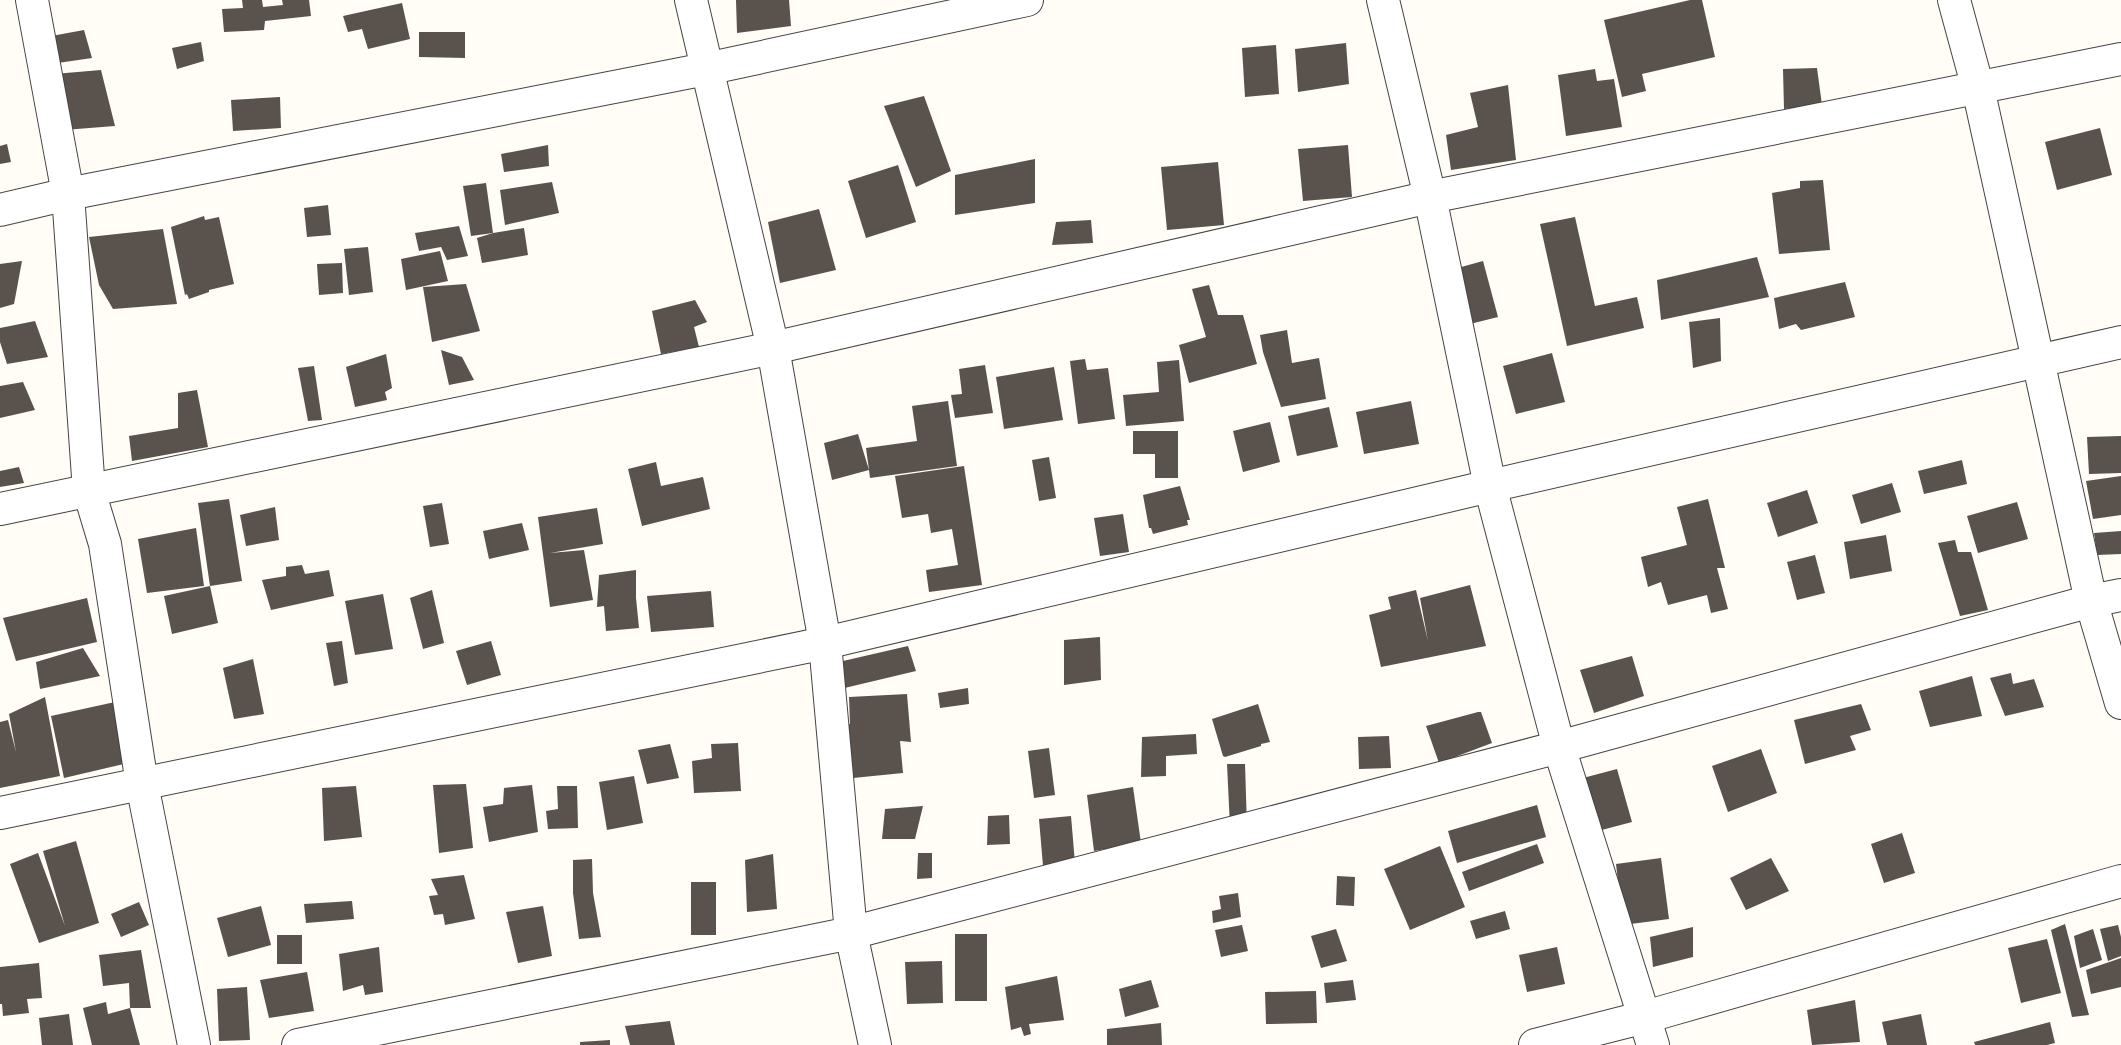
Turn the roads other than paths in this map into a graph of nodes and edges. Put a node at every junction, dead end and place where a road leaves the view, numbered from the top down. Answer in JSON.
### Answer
{"nodes":[{"id":1,"x":32,"y":0,"type":"edge"},
{"id":2,"x":691,"y":0,"type":"edge"},
{"id":3,"x":1028,"y":0,"type":"edge"},
{"id":4,"x":1383,"y":0,"type":"edge"},
{"id":5,"x":1954,"y":0,"type":"edge"},
{"id":6,"x":2121,"y":59,"type":"edge"},
{"id":7,"x":706,"y":69,"type":"junction"},
{"id":8,"x":1978,"y":88,"type":"junction"},
{"id":9,"x":68,"y":194,"type":"junction"},
{"id":10,"x":1430,"y":197,"type":"junction"},
{"id":11,"x":0,"y":210,"type":"edge"},
{"id":12,"x":2121,"y":342,"type":"edge"},
{"id":13,"x":773,"y":348,"type":"junction"},
{"id":14,"x":2038,"y":359,"type":"junction"},
{"id":15,"x":1490,"y":486,"type":"junction"},
{"id":16,"x":89,"y":491,"type":"junction"},
{"id":17,"x":0,"y":509,"type":"edge"},
{"id":18,"x":2121,"y":595,"type":"edge"},
{"id":19,"x":2091,"y":602,"type":"junction"},
{"id":20,"x":825,"y":643,"type":"junction"},
{"id":21,"x":2121,"y":703,"type":"edge"},
{"id":22,"x":1559,"y":747,"type":"junction"},
{"id":23,"x":142,"y":783,"type":"junction"},
{"id":24,"x":0,"y":813,"type":"edge"},
{"id":25,"x":2121,"y":881,"type":"edge"},
{"id":26,"x":851,"y":933,"type":"junction"},
{"id":27,"x":1649,"y":1031,"type":"edge"},
{"id":28,"x":194,"y":1045,"type":"edge"},
{"id":29,"x":298,"y":1045,"type":"edge"},
{"id":30,"x":875,"y":1045,"type":"edge"},
{"id":31,"x":1535,"y":1045,"type":"edge"}],
"edges":[{"from":1,"to":9,"type":"street"},
{"from":2,"to":7,"type":"street"},
{"from":3,"to":7,"type":"street"},
{"from":4,"to":10,"type":"street"},
{"from":5,"to":8,"type":"street"},
{"from":6,"to":8,"type":"street"},
{"from":7,"to":9,"type":"street"},
{"from":7,"to":13,"type":"street"},
{"from":8,"to":10,"type":"street"},
{"from":8,"to":14,"type":"street"},
{"from":9,"to":11,"type":"street"},
{"from":9,"to":16,"type":"street"},
{"from":10,"to":13,"type":"street"},
{"from":10,"to":15,"type":"street"},
{"from":12,"to":14,"type":"street"},
{"from":13,"to":16,"type":"street"},
{"from":13,"to":20,"type":"street"},
{"from":14,"to":15,"type":"street"},
{"from":14,"to":19,"type":"street"},
{"from":15,"to":20,"type":"street"},
{"from":15,"to":22,"type":"street"},
{"from":16,"to":17,"type":"street"},
{"from":16,"to":23,"type":"street"},
{"from":18,"to":19,"type":"street"},
{"from":19,"to":21,"type":"street"},
{"from":19,"to":22,"type":"street"},
{"from":20,"to":23,"type":"street"},
{"from":20,"to":26,"type":"street"},
{"from":22,"to":26,"type":"street"},
{"from":22,"to":27,"type":"street"},
{"from":23,"to":24,"type":"street"},
{"from":23,"to":28,"type":"street"},
{"from":25,"to":27,"type":"street"},
{"from":26,"to":29,"type":"street"},
{"from":26,"to":30,"type":"street"},
{"from":27,"to":31,"type":"street"}]}
